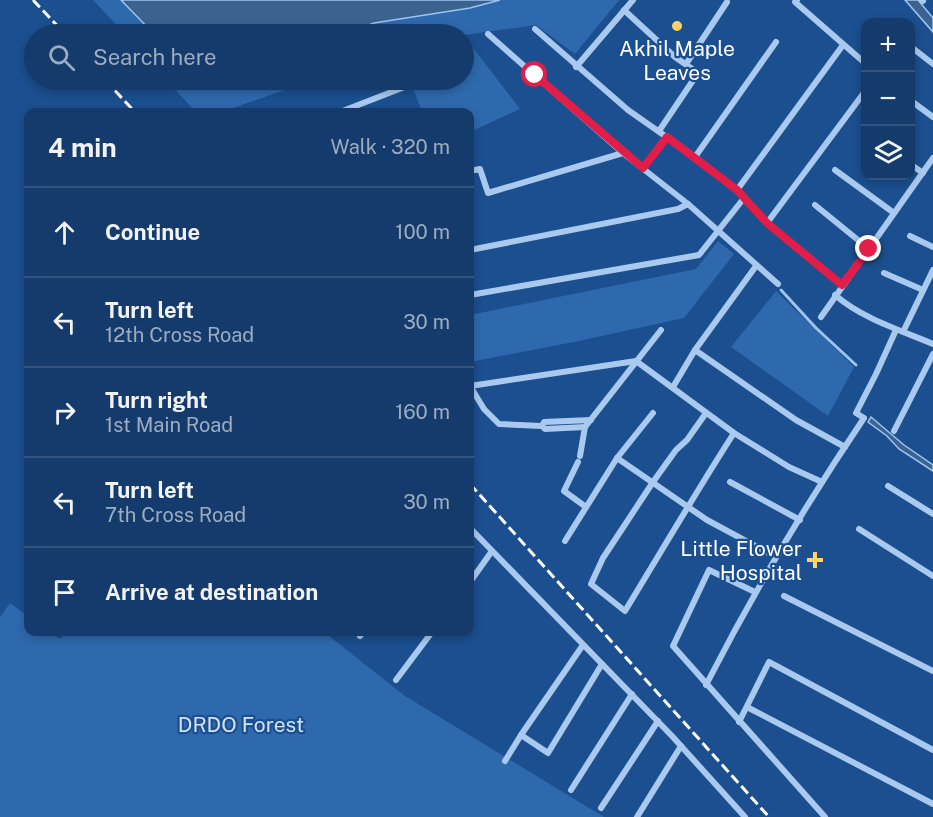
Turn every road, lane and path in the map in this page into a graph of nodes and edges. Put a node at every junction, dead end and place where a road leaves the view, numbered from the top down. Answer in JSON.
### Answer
{"nodes":[{"id":1,"x":633,"y":0,"type":"edge"},
{"id":2,"x":797,"y":0,"type":"edge"},
{"id":3,"x":728,"y":2,"type":"dead end"},
{"id":4,"x":624,"y":10,"type":"junction"},
{"id":5,"x":535,"y":29,"type":"dead end"},
{"id":6,"x":488,"y":34,"type":"dead end"},
{"id":7,"x":776,"y":42,"type":"dead end"},
{"id":8,"x":843,"y":45,"type":"junction"},
{"id":9,"x":915,"y":50,"type":"edge"},
{"id":10,"x":861,"y":60,"type":"edge"},
{"id":11,"x":933,"y":63,"type":"edge"},
{"id":12,"x":686,"y":64,"type":"junction"},
{"id":13,"x":576,"y":67,"type":"junction"},
{"id":14,"x":397,"y":90,"type":"edge"},
{"id":15,"x":861,"y":97,"type":"edge"},
{"id":16,"x":915,"y":104,"type":"edge"},
{"id":17,"x":350,"y":108,"type":"edge"},
{"id":18,"x":933,"y":117,"type":"edge"},
{"id":19,"x":659,"y":131,"type":"junction"},
{"id":20,"x":667,"y":137,"type":"junction"},
{"id":21,"x":623,"y":153,"type":"junction"},
{"id":22,"x":695,"y":157,"type":"junction"},
{"id":23,"x":933,"y":158,"type":"edge"},
{"id":24,"x":915,"y":167,"type":"edge"},
{"id":25,"x":643,"y":168,"type":"junction"},
{"id":26,"x":474,"y":170,"type":"edge"},
{"id":27,"x":835,"y":170,"type":"dead end"},
{"id":28,"x":923,"y":173,"type":"junction"},
{"id":29,"x":737,"y":190,"type":"junction"},
{"id":30,"x":744,"y":198,"type":"junction"},
{"id":31,"x":688,"y":204,"type":"junction"},
{"id":32,"x":815,"y":205,"type":"dead end"},
{"id":33,"x":894,"y":213,"type":"junction"},
{"id":34,"x":767,"y":223,"type":"junction"},
{"id":35,"x":719,"y":232,"type":"junction"},
{"id":36,"x":910,"y":236,"type":"dead end"},
{"id":37,"x":933,"y":247,"type":"edge"},
{"id":38,"x":474,"y":248,"type":"edge"},
{"id":39,"x":869,"y":249,"type":"junction"},
{"id":40,"x":756,"y":266,"type":"junction"},
{"id":41,"x":933,"y":270,"type":"edge"},
{"id":42,"x":884,"y":273,"type":"dead end"},
{"id":43,"x":778,"y":284,"type":"dead end"},
{"id":44,"x":842,"y":285,"type":"junction"},
{"id":45,"x":923,"y":290,"type":"junction"},
{"id":46,"x":474,"y":294,"type":"edge"},
{"id":47,"x":836,"y":295,"type":"junction"},
{"id":48,"x":821,"y":317,"type":"dead end"},
{"id":49,"x":661,"y":330,"type":"dead end"},
{"id":50,"x":900,"y":331,"type":"junction"},
{"id":51,"x":933,"y":344,"type":"edge"},
{"id":52,"x":695,"y":350,"type":"junction"},
{"id":53,"x":933,"y":354,"type":"edge"},
{"id":54,"x":636,"y":361,"type":"junction"},
{"id":55,"x":474,"y":385,"type":"edge"},
{"id":56,"x":673,"y":387,"type":"junction"},
{"id":57,"x":474,"y":392,"type":"edge"},
{"id":58,"x":653,"y":413,"type":"dead end"},
{"id":59,"x":706,"y":413,"type":"junction"},
{"id":60,"x":591,"y":420,"type":"junction"},
{"id":61,"x":542,"y":426,"type":"junction"},
{"id":62,"x":585,"y":427,"type":"junction"},
{"id":63,"x":894,"y":431,"type":"dead end"},
{"id":64,"x":734,"y":434,"type":"junction"},
{"id":65,"x":845,"y":447,"type":"junction"},
{"id":66,"x":617,"y":458,"type":"junction"},
{"id":67,"x":653,"y":482,"type":"junction"},
{"id":68,"x":730,"y":482,"type":"dead end"},
{"id":69,"x":822,"y":483,"type":"junction"},
{"id":70,"x":888,"y":486,"type":"dead end"},
{"id":71,"x":687,"y":506,"type":"junction"},
{"id":72,"x":586,"y":507,"type":"junction"},
{"id":73,"x":933,"y":514,"type":"edge"},
{"id":74,"x":800,"y":520,"type":"junction"},
{"id":75,"x":860,"y":529,"type":"dead end"},
{"id":76,"x":474,"y":532,"type":"edge"},
{"id":77,"x":565,"y":541,"type":"dead end"},
{"id":78,"x":492,"y":551,"type":"junction"},
{"id":79,"x":776,"y":557,"type":"junction"},
{"id":80,"x":474,"y":576,"type":"edge"},
{"id":81,"x":933,"y":576,"type":"edge"},
{"id":82,"x":755,"y":592,"type":"junction"},
{"id":83,"x":784,"y":596,"type":"dead end"},
{"id":84,"x":429,"y":636,"type":"edge"},
{"id":85,"x":583,"y":645,"type":"junction"},
{"id":86,"x":602,"y":664,"type":"junction"},
{"id":87,"x":933,"y":671,"type":"edge"},
{"id":88,"x":396,"y":680,"type":"dead end"},
{"id":89,"x":706,"y":686,"type":"junction"},
{"id":90,"x":632,"y":694,"type":"junction"},
{"id":91,"x":747,"y":707,"type":"junction"},
{"id":92,"x":658,"y":721,"type":"junction"},
{"id":93,"x":739,"y":722,"type":"junction"},
{"id":94,"x":521,"y":735,"type":"junction"},
{"id":95,"x":681,"y":746,"type":"junction"},
{"id":96,"x":933,"y":750,"type":"edge"},
{"id":97,"x":505,"y":760,"type":"dead end"},
{"id":98,"x":571,"y":790,"type":"dead end"},
{"id":99,"x":933,"y":804,"type":"edge"},
{"id":100,"x":601,"y":808,"type":"dead end"},
{"id":101,"x":637,"y":817,"type":"edge"},
{"id":102,"x":745,"y":817,"type":"edge"},
{"id":103,"x":825,"y":817,"type":"edge"}],
"edges":[{"from":1,"to":4,"type":"street"},
{"from":2,"to":8,"type":"street"},
{"from":3,"to":12,"type":"street"},
{"from":4,"to":12,"type":"street"},
{"from":4,"to":13,"type":"street"},
{"from":5,"to":13,"type":"street"},
{"from":6,"to":21,"type":"street"},
{"from":7,"to":22,"type":"street"},
{"from":8,"to":10,"type":"street"},
{"from":8,"to":29,"type":"street"},
{"from":9,"to":11,"type":"street"},
{"from":12,"to":19,"type":"street"},
{"from":13,"to":19,"type":"street"},
{"from":14,"to":17,"type":"street"},
{"from":15,"to":34,"type":"street"},
{"from":16,"to":18,"type":"street"},
{"from":19,"to":20,"type":"street"},
{"from":20,"to":22,"type":"street"},
{"from":20,"to":25,"type":"street"},
{"from":21,"to":25,"type":"street"},
{"from":21,"to":26,"type":"street"},
{"from":22,"to":29,"type":"street"},
{"from":23,"to":28,"type":"street"},
{"from":24,"to":28,"type":"street"},
{"from":25,"to":31,"type":"street"},
{"from":27,"to":33,"type":"street"},
{"from":28,"to":33,"type":"street"},
{"from":29,"to":30,"type":"street"},
{"from":30,"to":34,"type":"street"},
{"from":30,"to":35,"type":"street"},
{"from":31,"to":35,"type":"street"},
{"from":31,"to":38,"type":"street"},
{"from":32,"to":39,"type":"street"},
{"from":33,"to":39,"type":"street"},
{"from":34,"to":44,"type":"street"},
{"from":35,"to":40,"type":"street"},
{"from":35,"to":46,"type":"street"},
{"from":36,"to":37,"type":"street"},
{"from":39,"to":44,"type":"street"},
{"from":40,"to":43,"type":"street"},
{"from":40,"to":52,"type":"street"},
{"from":41,"to":45,"type":"street"},
{"from":42,"to":45,"type":"street"},
{"from":44,"to":47,"type":"street"},
{"from":45,"to":50,"type":"street"},
{"from":47,"to":48,"type":"street"},
{"from":47,"to":50,"type":"street"},
{"from":49,"to":54,"type":"street"},
{"from":50,"to":51,"type":"street"},
{"from":50,"to":65,"type":"street"},
{"from":52,"to":56,"type":"street"},
{"from":52,"to":65,"type":"street"},
{"from":53,"to":63,"type":"street"},
{"from":54,"to":55,"type":"street"},
{"from":54,"to":56,"type":"street"},
{"from":54,"to":60,"type":"street"},
{"from":56,"to":59,"type":"street"},
{"from":57,"to":61,"type":"street"},
{"from":58,"to":66,"type":"street"},
{"from":59,"to":64,"type":"street"},
{"from":59,"to":67,"type":"street"},
{"from":60,"to":61,"type":"street"},
{"from":60,"to":62,"type":"street"},
{"from":61,"to":62,"type":"street"},
{"from":62,"to":72,"type":"street"},
{"from":64,"to":69,"type":"street"},
{"from":64,"to":71,"type":"street"},
{"from":65,"to":69,"type":"street"},
{"from":66,"to":67,"type":"street"},
{"from":66,"to":72,"type":"street"},
{"from":67,"to":71,"type":"street"},
{"from":67,"to":71,"type":"street"},
{"from":68,"to":74,"type":"street"},
{"from":69,"to":74,"type":"street"},
{"from":70,"to":73,"type":"street"},
{"from":71,"to":79,"type":"street"},
{"from":72,"to":77,"type":"street"},
{"from":74,"to":79,"type":"street"},
{"from":75,"to":81,"type":"street"},
{"from":76,"to":78,"type":"street"},
{"from":78,"to":80,"type":"street"},
{"from":78,"to":85,"type":"street"},
{"from":79,"to":82,"type":"street"},
{"from":82,"to":89,"type":"street"},
{"from":82,"to":89,"type":"street"},
{"from":83,"to":87,"type":"street"},
{"from":84,"to":88,"type":"street"},
{"from":85,"to":86,"type":"street"},
{"from":85,"to":94,"type":"street"},
{"from":86,"to":90,"type":"street"},
{"from":86,"to":94,"type":"street"},
{"from":89,"to":93,"type":"street"},
{"from":90,"to":92,"type":"street"},
{"from":90,"to":98,"type":"street"},
{"from":91,"to":93,"type":"street"},
{"from":91,"to":96,"type":"street"},
{"from":91,"to":99,"type":"street"},
{"from":92,"to":95,"type":"street"},
{"from":92,"to":100,"type":"street"},
{"from":93,"to":103,"type":"street"},
{"from":94,"to":97,"type":"street"},
{"from":95,"to":101,"type":"street"},
{"from":95,"to":102,"type":"street"}]}
